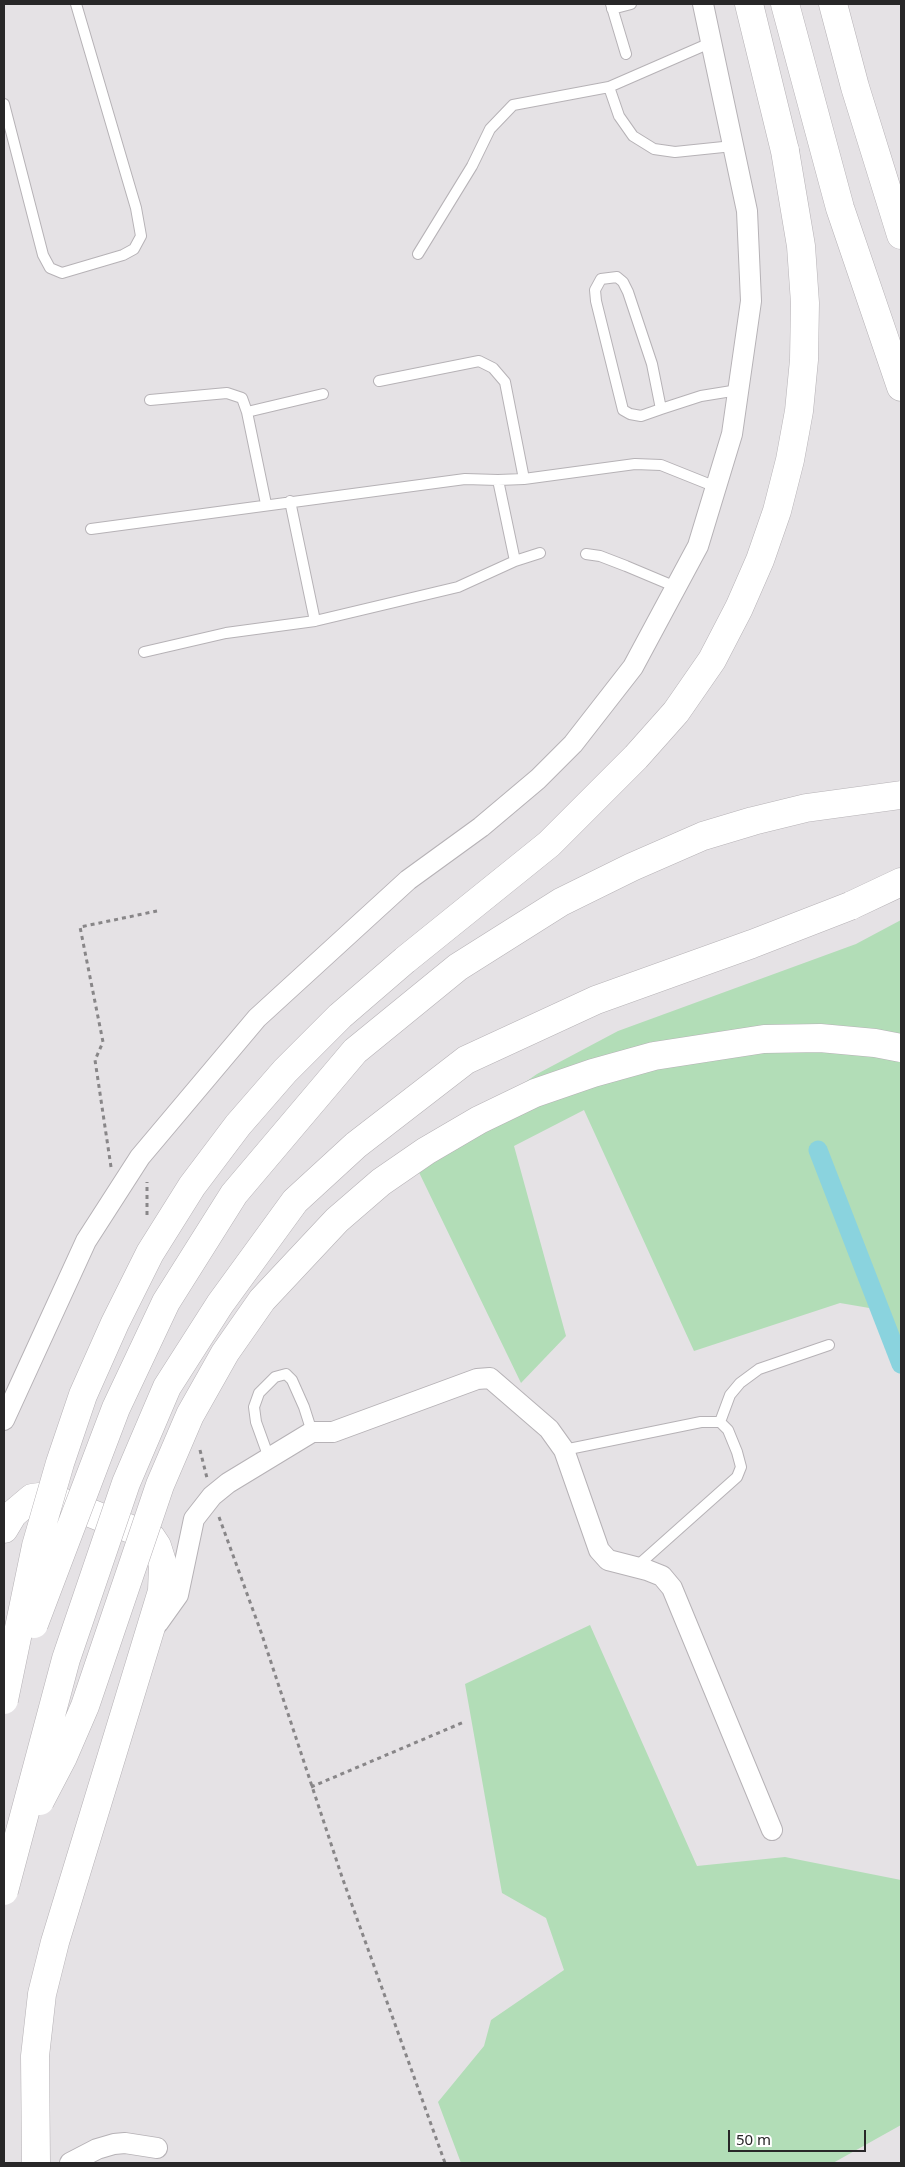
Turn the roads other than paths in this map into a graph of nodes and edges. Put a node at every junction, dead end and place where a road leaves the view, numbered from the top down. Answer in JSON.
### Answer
{"nodes":[{"id":1,"x":76,"y":4,"type":"edge"},
{"id":2,"x":631,"y":4,"type":"edge"},
{"id":3,"x":703,"y":4,"type":"edge"},
{"id":4,"x":749,"y":4,"type":"edge"},
{"id":5,"x":785,"y":4,"type":"edge"},
{"id":6,"x":833,"y":4,"type":"edge"},
{"id":7,"x":612,"y":6,"type":"edge"},
{"id":8,"x":710,"y":43,"type":"junction"},
{"id":9,"x":626,"y":54,"type":"dead end"},
{"id":10,"x":609,"y":87,"type":"junction"},
{"id":11,"x":4,"y":104,"type":"edge"},
{"id":12,"x":733,"y":146,"type":"junction"},
{"id":13,"x":901,"y":236,"type":"edge"},
{"id":14,"x":418,"y":254,"type":"dead end"},
{"id":15,"x":379,"y":381,"type":"dead end"},
{"id":16,"x":901,"y":387,"type":"edge"},
{"id":17,"x":738,"y":390,"type":"junction"},
{"id":18,"x":323,"y":394,"type":"dead end"},
{"id":19,"x":150,"y":400,"type":"dead end"},
{"id":20,"x":661,"y":409,"type":"junction"},
{"id":21,"x":247,"y":412,"type":"junction"},
{"id":22,"x":524,"y":478,"type":"junction"},
{"id":23,"x":498,"y":480,"type":"junction"},
{"id":24,"x":716,"y":487,"type":"junction"},
{"id":25,"x":290,"y":501,"type":"junction"},
{"id":26,"x":266,"y":504,"type":"junction"},
{"id":27,"x":91,"y":529,"type":"dead end"},
{"id":28,"x":540,"y":553,"type":"dead end"},
{"id":29,"x":586,"y":554,"type":"dead end"},
{"id":30,"x":515,"y":561,"type":"junction"},
{"id":31,"x":676,"y":587,"type":"junction"},
{"id":32,"x":315,"y":621,"type":"junction"},
{"id":33,"x":144,"y":652,"type":"dead end"},
{"id":34,"x":901,"y":795,"type":"edge"},
{"id":35,"x":901,"y":882,"type":"edge"},
{"id":36,"x":901,"y":1048,"type":"edge"},
{"id":37,"x":829,"y":1345,"type":"dead end"},
{"id":38,"x":4,"y":1420,"type":"edge"},
{"id":39,"x":720,"y":1422,"type":"junction"},
{"id":40,"x":312,"y":1432,"type":"junction"},
{"id":41,"x":564,"y":1450,"type":"junction"},
{"id":42,"x":269,"y":1458,"type":"junction"},
{"id":43,"x":4,"y":1529,"type":"edge"},
{"id":44,"x":636,"y":1568,"type":"junction"},
{"id":45,"x":149,"y":1634,"type":"junction"},
{"id":46,"x":4,"y":1701,"type":"edge"},
{"id":47,"x":772,"y":1830,"type":"dead end"},
{"id":48,"x":10,"y":1859,"type":"edge"},
{"id":49,"x":4,"y":1891,"type":"edge"},
{"id":50,"x":157,"y":2148,"type":"dead end"},
{"id":51,"x":36,"y":2163,"type":"edge"},
{"id":52,"x":70,"y":2163,"type":"edge"}],
"edges":[{"from":1,"to":11,"type":"lane"},
{"from":2,"to":7,"type":"lane"},
{"from":3,"to":8,"type":"street"},
{"from":4,"to":46,"type":"highway","bridge":true},
{"from":5,"to":16,"type":"highway"},
{"from":6,"to":13,"type":"highway"},
{"from":7,"to":9,"type":"lane"},
{"from":8,"to":10,"type":"lane"},
{"from":8,"to":12,"type":"street"},
{"from":10,"to":12,"type":"lane"},
{"from":10,"to":14,"type":"lane"},
{"from":12,"to":17,"type":"street"},
{"from":15,"to":22,"type":"lane"},
{"from":17,"to":20,"type":"lane"},
{"from":17,"to":24,"type":"street"},
{"from":18,"to":21,"type":"lane"},
{"from":19,"to":21,"type":"lane"},
{"from":20,"to":20,"type":"lane"},
{"from":21,"to":26,"type":"lane"},
{"from":22,"to":23,"type":"lane"},
{"from":22,"to":24,"type":"lane"},
{"from":23,"to":25,"type":"lane"},
{"from":23,"to":30,"type":"lane"},
{"from":24,"to":31,"type":"street"},
{"from":25,"to":26,"type":"lane"},
{"from":25,"to":32,"type":"lane"},
{"from":26,"to":27,"type":"lane"},
{"from":28,"to":30,"type":"lane"},
{"from":29,"to":31,"type":"lane"},
{"from":30,"to":32,"type":"lane"},
{"from":31,"to":38,"type":"street"},
{"from":32,"to":33,"type":"lane"},
{"from":34,"to":46,"type":"highway","bridge":true},
{"from":35,"to":48,"type":"highway","bridge":true},
{"from":36,"to":48,"type":"highway","bridge":true},
{"from":37,"to":39,"type":"lane"},
{"from":39,"to":41,"type":"lane"},
{"from":39,"to":44,"type":"lane"},
{"from":40,"to":41,"type":"street"},
{"from":40,"to":42,"type":"street"},
{"from":40,"to":42,"type":"lane"},
{"from":41,"to":44,"type":"street"},
{"from":42,"to":45,"type":"street"},
{"from":43,"to":45,"type":"highway"},
{"from":44,"to":47,"type":"street"},
{"from":45,"to":51,"type":"highway"},
{"from":48,"to":49,"type":"highway","bridge":true},
{"from":50,"to":52,"type":"street"}]}
